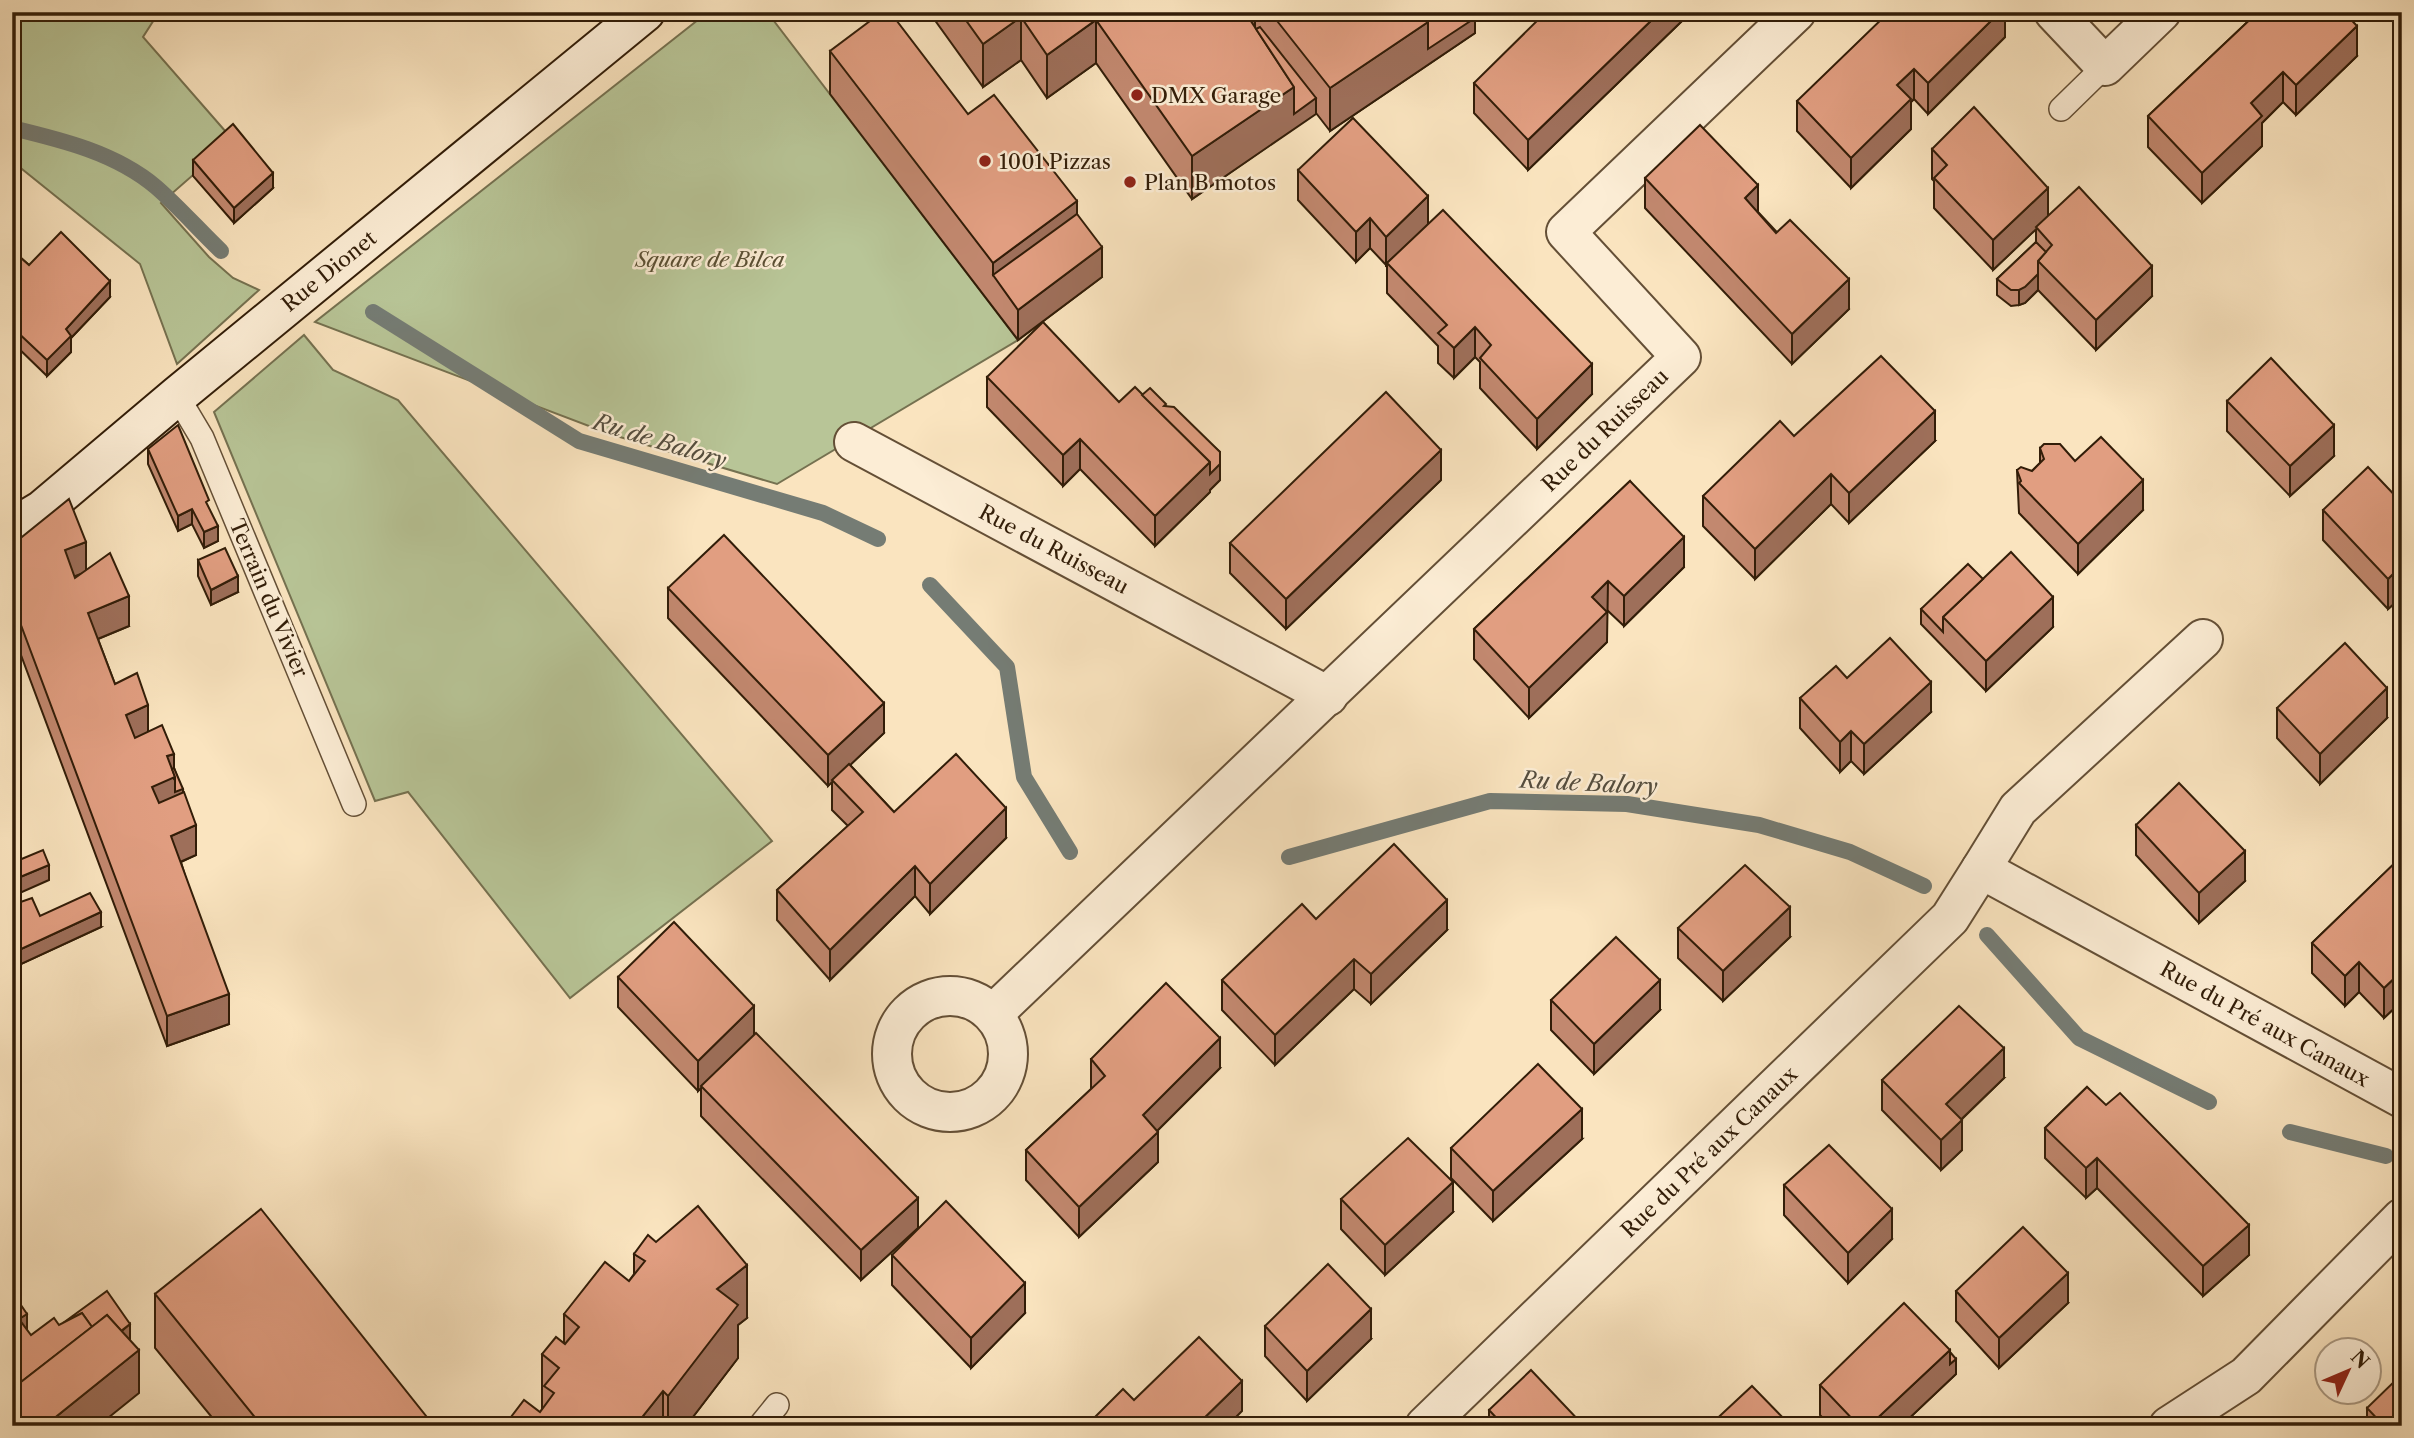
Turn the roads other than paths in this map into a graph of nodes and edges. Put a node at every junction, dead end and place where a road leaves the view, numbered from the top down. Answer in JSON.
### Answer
{"nodes":[{"id":1,"x":1796,"y":12,"type":"edge"},
{"id":2,"x":2054,"y":12,"type":"edge"},
{"id":3,"x":2161,"y":12,"type":"edge"},
{"id":4,"x":625,"y":18,"type":"edge"},
{"id":5,"x":2105,"y":66,"type":"junction"},
{"id":6,"x":2061,"y":109,"type":"dead end"},
{"id":7,"x":177,"y":396,"type":"junction"},
{"id":8,"x":854,"y":442,"type":"dead end"},
{"id":9,"x":12,"y":528,"type":"edge"},
{"id":10,"x":2203,"y":639,"type":"dead end"},
{"id":11,"x":1328,"y":696,"type":"junction"},
{"id":12,"x":354,"y":804,"type":"dead end"},
{"id":13,"x":1981,"y":869,"type":"junction"},
{"id":14,"x":993,"y":1014,"type":"dead end"},
{"id":15,"x":2402,"y":1098,"type":"edge"},
{"id":16,"x":2402,"y":1218,"type":"edge"},
{"id":17,"x":777,"y":1405,"type":"dead end"},
{"id":18,"x":760,"y":1426,"type":"edge"},
{"id":19,"x":1425,"y":1426,"type":"edge"},
{"id":20,"x":2169,"y":1426,"type":"edge"}],
"edges":[{"from":1,"to":11,"type":"street","name":"Rue du Ruisseau"},
{"from":2,"to":5,"type":"street"},
{"from":3,"to":5,"type":"street"},
{"from":4,"to":7,"type":"street","name":"Rue Dionet"},
{"from":5,"to":6,"type":"lane"},
{"from":7,"to":9,"type":"street","name":"Rue Dionet"},
{"from":7,"to":12,"type":"lane","name":"Terrain du Vivier"},
{"from":8,"to":11,"type":"street","name":"Rue du Ruisseau"},
{"from":10,"to":13,"type":"street","name":"Rue du Pré aux Canaux"},
{"from":11,"to":14,"type":"street","name":"Rue du Ruisseau"},
{"from":13,"to":15,"type":"street","name":"Rue du Pré aux Canaux"},
{"from":13,"to":19,"type":"street","name":"Rue du Pré aux Canaux"},
{"from":16,"to":20,"type":"street"},
{"from":17,"to":18,"type":"lane"}]}
